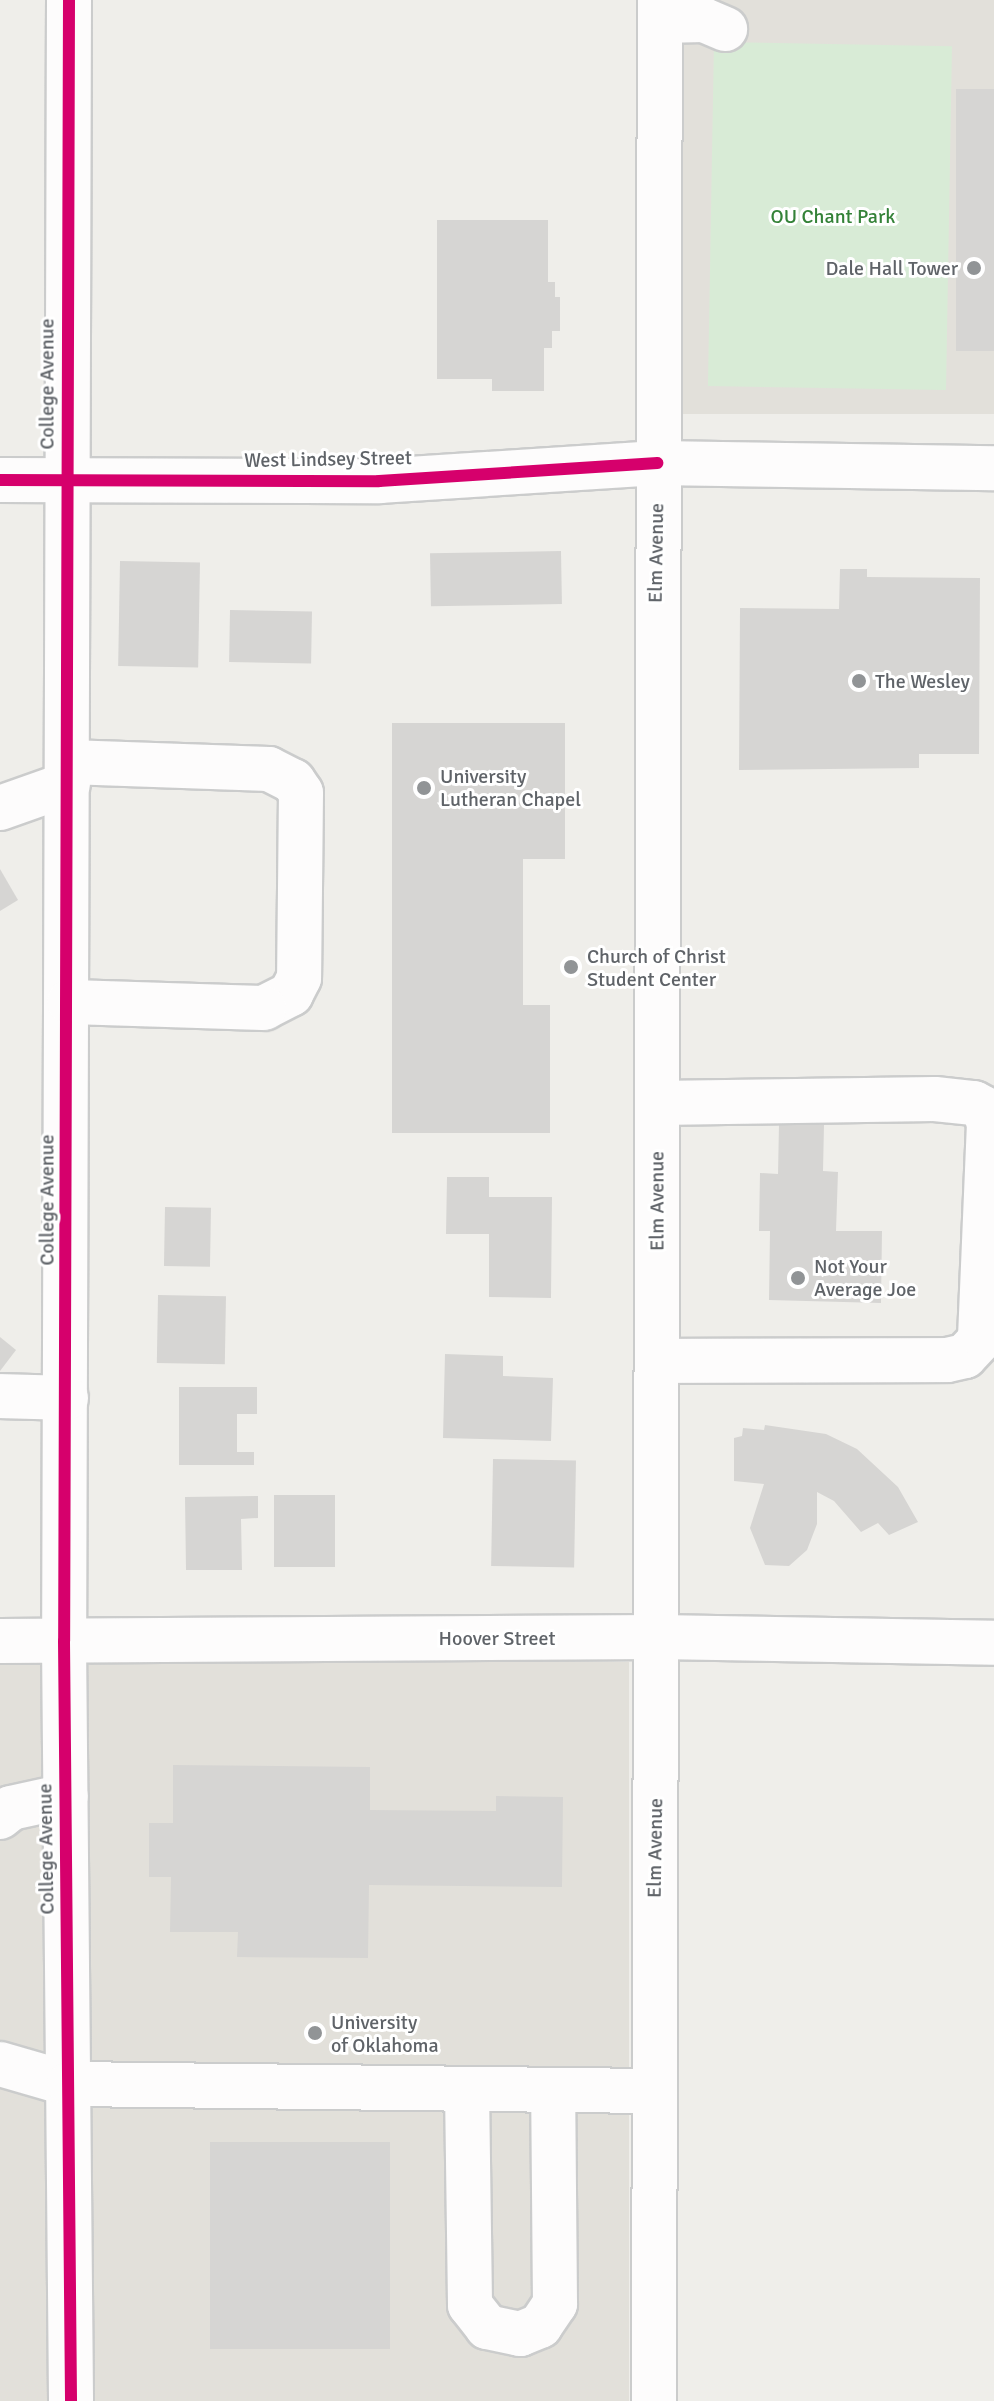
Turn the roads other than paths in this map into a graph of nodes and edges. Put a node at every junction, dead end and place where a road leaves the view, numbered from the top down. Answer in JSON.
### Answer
{"nodes":[{"id":1,"x":69,"y":0,"type":"edge"},
{"id":2,"x":660,"y":11,"type":"edge"},
{"id":3,"x":725,"y":29,"type":"dead end"},
{"id":4,"x":657,"y":463,"type":"junction"},
{"id":5,"x":994,"y":468,"type":"edge"},
{"id":6,"x":0,"y":480,"type":"edge"},
{"id":7,"x":66,"y":480,"type":"junction"},
{"id":8,"x":68,"y":773,"type":"junction"},
{"id":9,"x":0,"y":808,"type":"edge"},
{"id":10,"x":69,"y":1002,"type":"junction"},
{"id":11,"x":657,"y":1103,"type":"junction"},
{"id":12,"x":658,"y":1361,"type":"junction"},
{"id":13,"x":0,"y":1396,"type":"edge"},
{"id":14,"x":66,"y":1398,"type":"junction"},
{"id":15,"x":658,"y":1637,"type":"junction"},
{"id":16,"x":0,"y":1641,"type":"edge"},
{"id":17,"x":64,"y":1641,"type":"junction"},
{"id":18,"x":994,"y":1643,"type":"edge"},
{"id":19,"x":66,"y":1796,"type":"junction"},
{"id":20,"x":0,"y":1817,"type":"edge"},
{"id":21,"x":0,"y":2064,"type":"edge"},
{"id":22,"x":69,"y":2084,"type":"junction"},
{"id":23,"x":467,"y":2089,"type":"junction"},
{"id":24,"x":553,"y":2090,"type":"junction"},
{"id":25,"x":653,"y":2091,"type":"junction"},
{"id":26,"x":654,"y":2383,"type":"edge"},
{"id":27,"x":71,"y":2401,"type":"edge"}],
"edges":[{"from":1,"to":7,"type":"street","name":"College Avenue"},
{"from":2,"to":3,"type":"street"},
{"from":2,"to":4,"type":"street","name":"Elm Avenue"},
{"from":4,"to":5,"type":"street","name":"West Lindsey Street"},
{"from":4,"to":7,"type":"street","name":"West Lindsey Street"},
{"from":4,"to":11,"type":"street","name":"Elm Avenue"},
{"from":6,"to":7,"type":"street","name":"West Lindsey Street"},
{"from":7,"to":8,"type":"street","name":"College Avenue"},
{"from":8,"to":9,"type":"street"},
{"from":8,"to":10,"type":"street","name":"College Avenue"},
{"from":8,"to":10,"type":"street"},
{"from":10,"to":14,"type":"street","name":"College Avenue"},
{"from":11,"to":12,"type":"street","name":"Elm Avenue"},
{"from":11,"to":12,"type":"street"},
{"from":12,"to":15,"type":"street","name":"Elm Avenue"},
{"from":13,"to":14,"type":"street"},
{"from":14,"to":17,"type":"street","name":"College Avenue"},
{"from":15,"to":17,"type":"street","name":"Hoover Street"},
{"from":15,"to":18,"type":"street","name":"Hoover Street"},
{"from":15,"to":25,"type":"street","name":"Elm Avenue"},
{"from":16,"to":17,"type":"street","name":"Hoover Street"},
{"from":17,"to":19,"type":"street","name":"College Avenue"},
{"from":19,"to":20,"type":"street"},
{"from":19,"to":22,"type":"street","name":"College Avenue"},
{"from":21,"to":22,"type":"street"},
{"from":22,"to":23,"type":"street"},
{"from":22,"to":27,"type":"street","name":"College Avenue"},
{"from":23,"to":24,"type":"street"},
{"from":23,"to":24,"type":"street"},
{"from":24,"to":25,"type":"street"},
{"from":25,"to":26,"type":"street","name":"Elm Avenue"}]}
